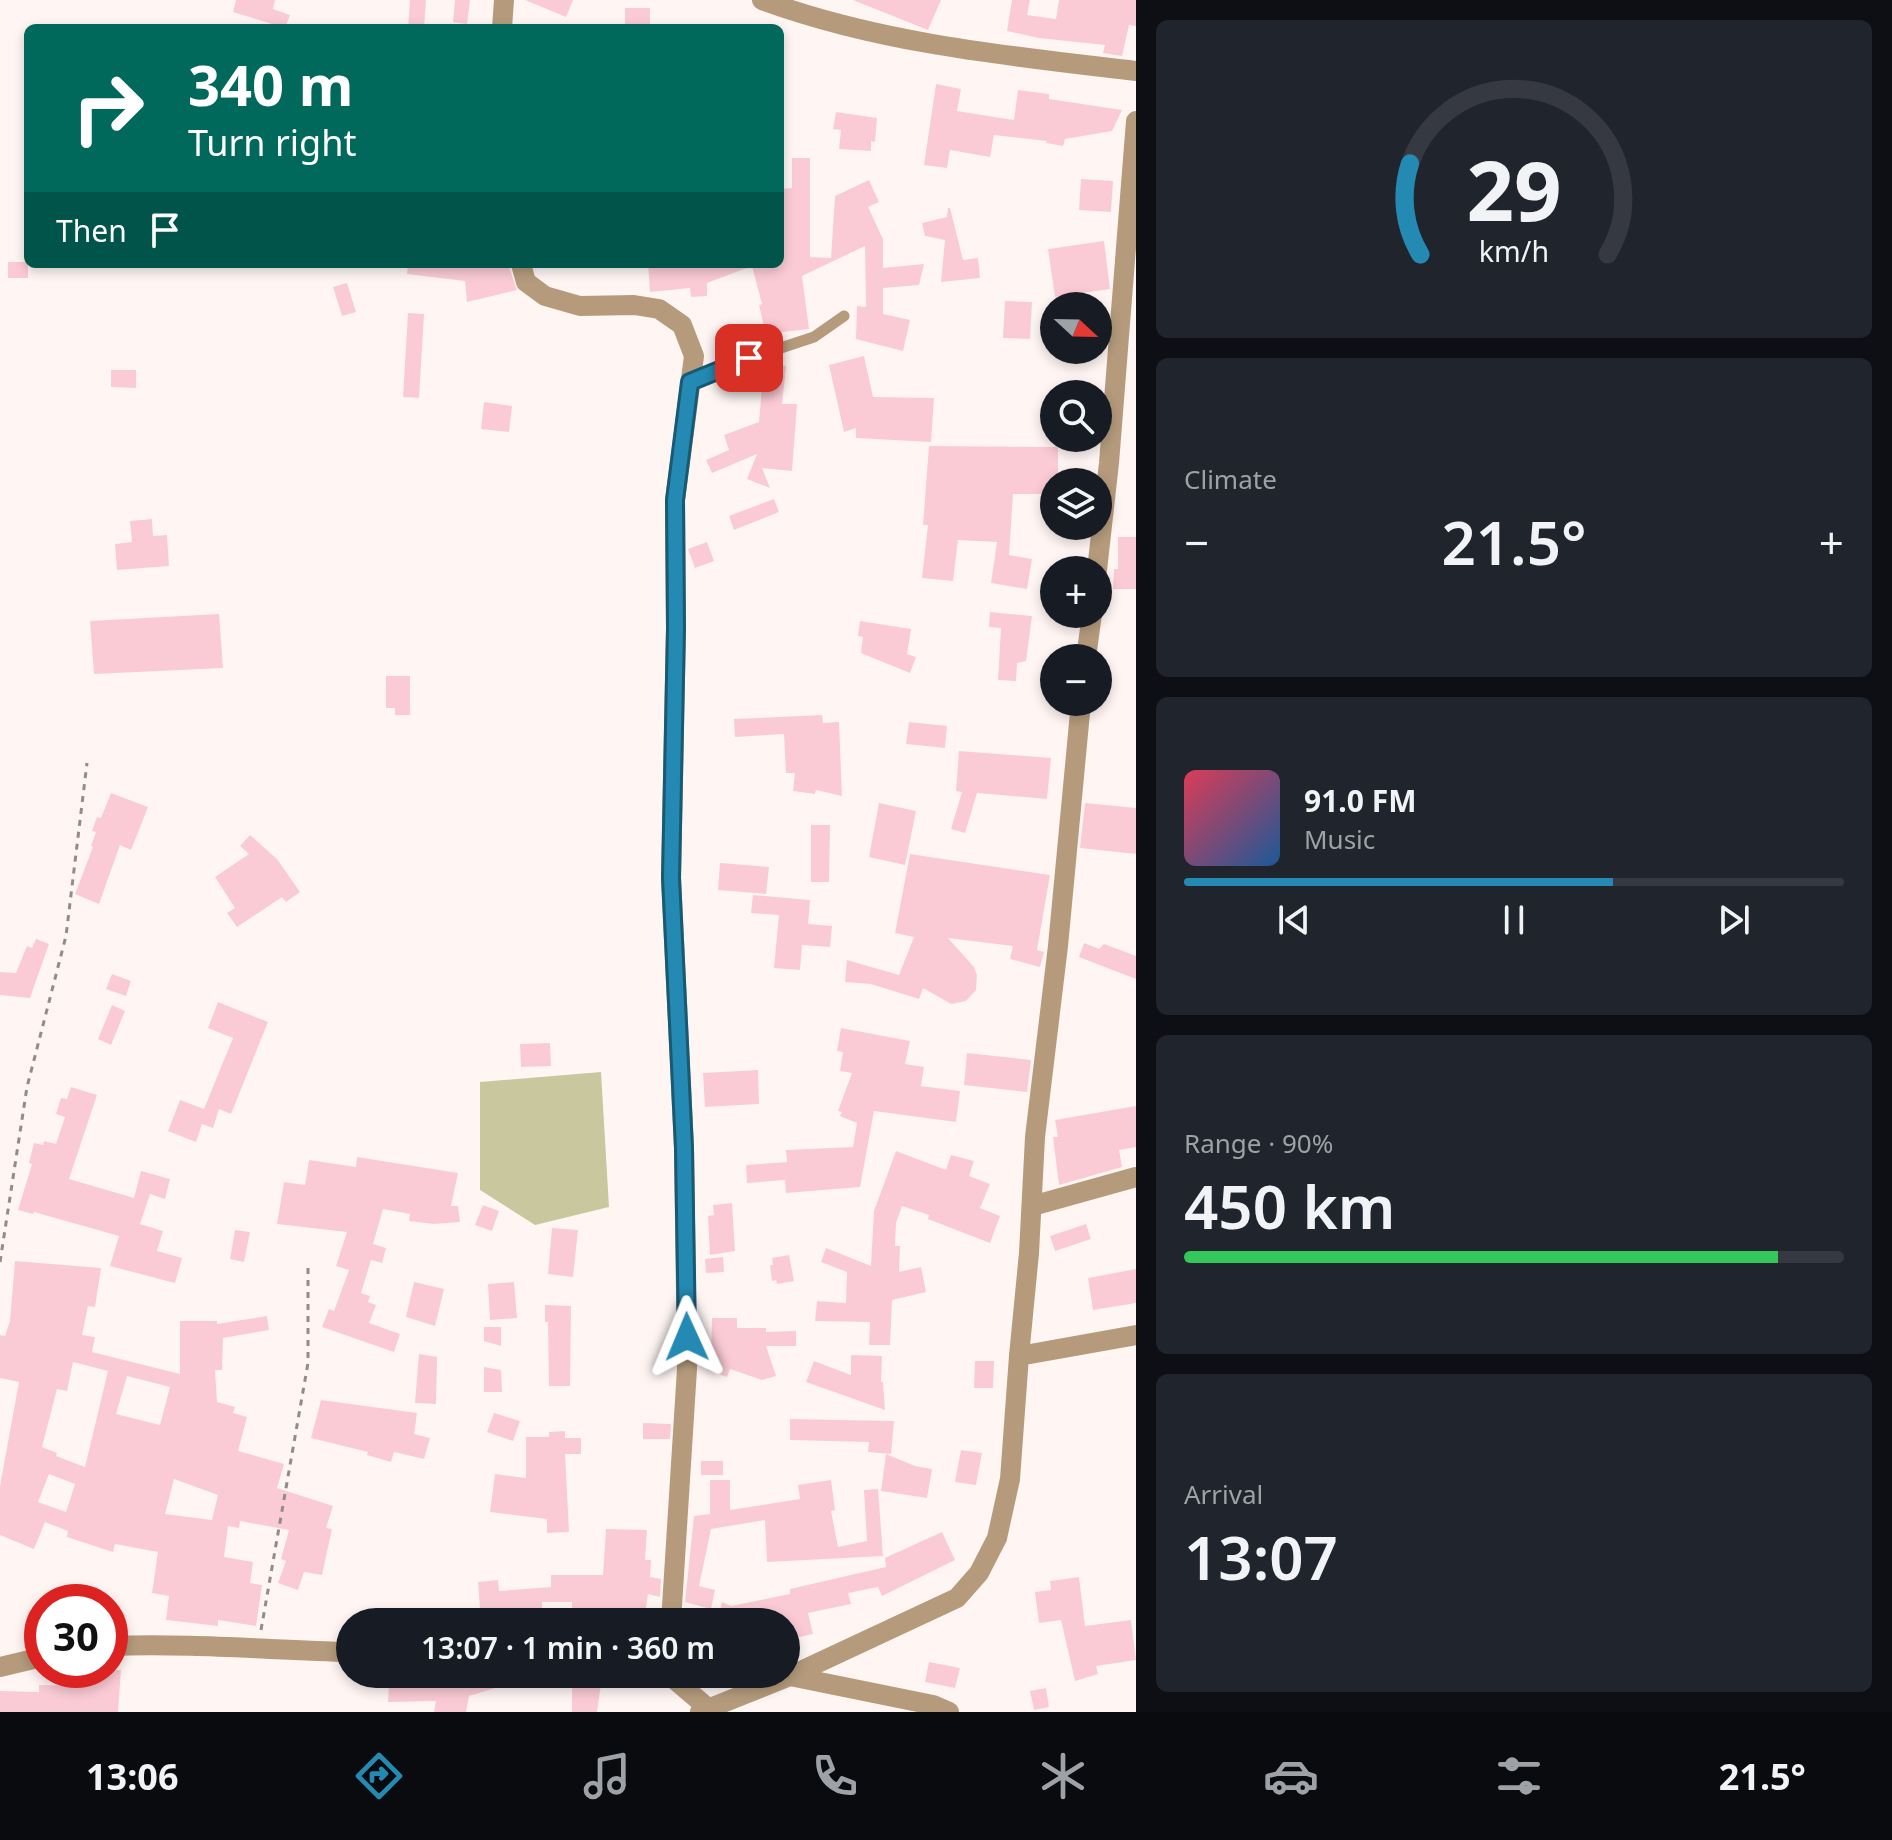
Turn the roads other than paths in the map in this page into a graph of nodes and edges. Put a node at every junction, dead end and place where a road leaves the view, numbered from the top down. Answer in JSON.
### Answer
{"nodes":[{"id":1,"x":504,"y":0,"type":"edge"},
{"id":2,"x":762,"y":0,"type":"edge"},
{"id":3,"x":502,"y":24,"type":"edge"},
{"id":4,"x":1136,"y":71,"type":"edge"},
{"id":5,"x":1136,"y":121,"type":"edge"},
{"id":6,"x":522,"y":268,"type":"edge"},
{"id":7,"x":844,"y":316,"type":"dead end"},
{"id":8,"x":690,"y":382,"type":"junction"},
{"id":9,"x":1099,"y":556,"type":"edge"},
{"id":10,"x":1080,"y":716,"type":"edge"},
{"id":11,"x":1136,"y":1177,"type":"edge"},
{"id":12,"x":1032,"y":1206,"type":"junction"},
{"id":13,"x":1136,"y":1335,"type":"edge"},
{"id":14,"x":1019,"y":1356,"type":"junction"},
{"id":15,"x":672,"y":1608,"type":"edge"},
{"id":16,"x":128,"y":1645,"type":"edge"},
{"id":17,"x":336,"y":1652,"type":"edge"},
{"id":18,"x":24,"y":1661,"type":"edge"},
{"id":19,"x":0,"y":1667,"type":"edge"},
{"id":20,"x":800,"y":1671,"type":"edge"},
{"id":21,"x":800,"y":1678,"type":"edge"},
{"id":22,"x":682,"y":1688,"type":"edge"},
{"id":23,"x":760,"y":1688,"type":"edge"},
{"id":24,"x":704,"y":1710,"type":"edge"},
{"id":25,"x":949,"y":1712,"type":"edge"}],
"edges":[{"from":1,"to":3,"type":"street"},
{"from":2,"to":4,"type":"street"},
{"from":5,"to":9,"type":"street"},
{"from":6,"to":8,"type":"street"},
{"from":7,"to":8,"type":"lane"},
{"from":8,"to":15,"type":"street"},
{"from":10,"to":12,"type":"street"},
{"from":11,"to":12,"type":"street"},
{"from":12,"to":14,"type":"street"},
{"from":13,"to":14,"type":"street"},
{"from":14,"to":20,"type":"street"},
{"from":16,"to":17,"type":"street"},
{"from":18,"to":19,"type":"street"},
{"from":21,"to":25,"type":"street"},
{"from":22,"to":24,"type":"street"},
{"from":23,"to":24,"type":"street"}]}
